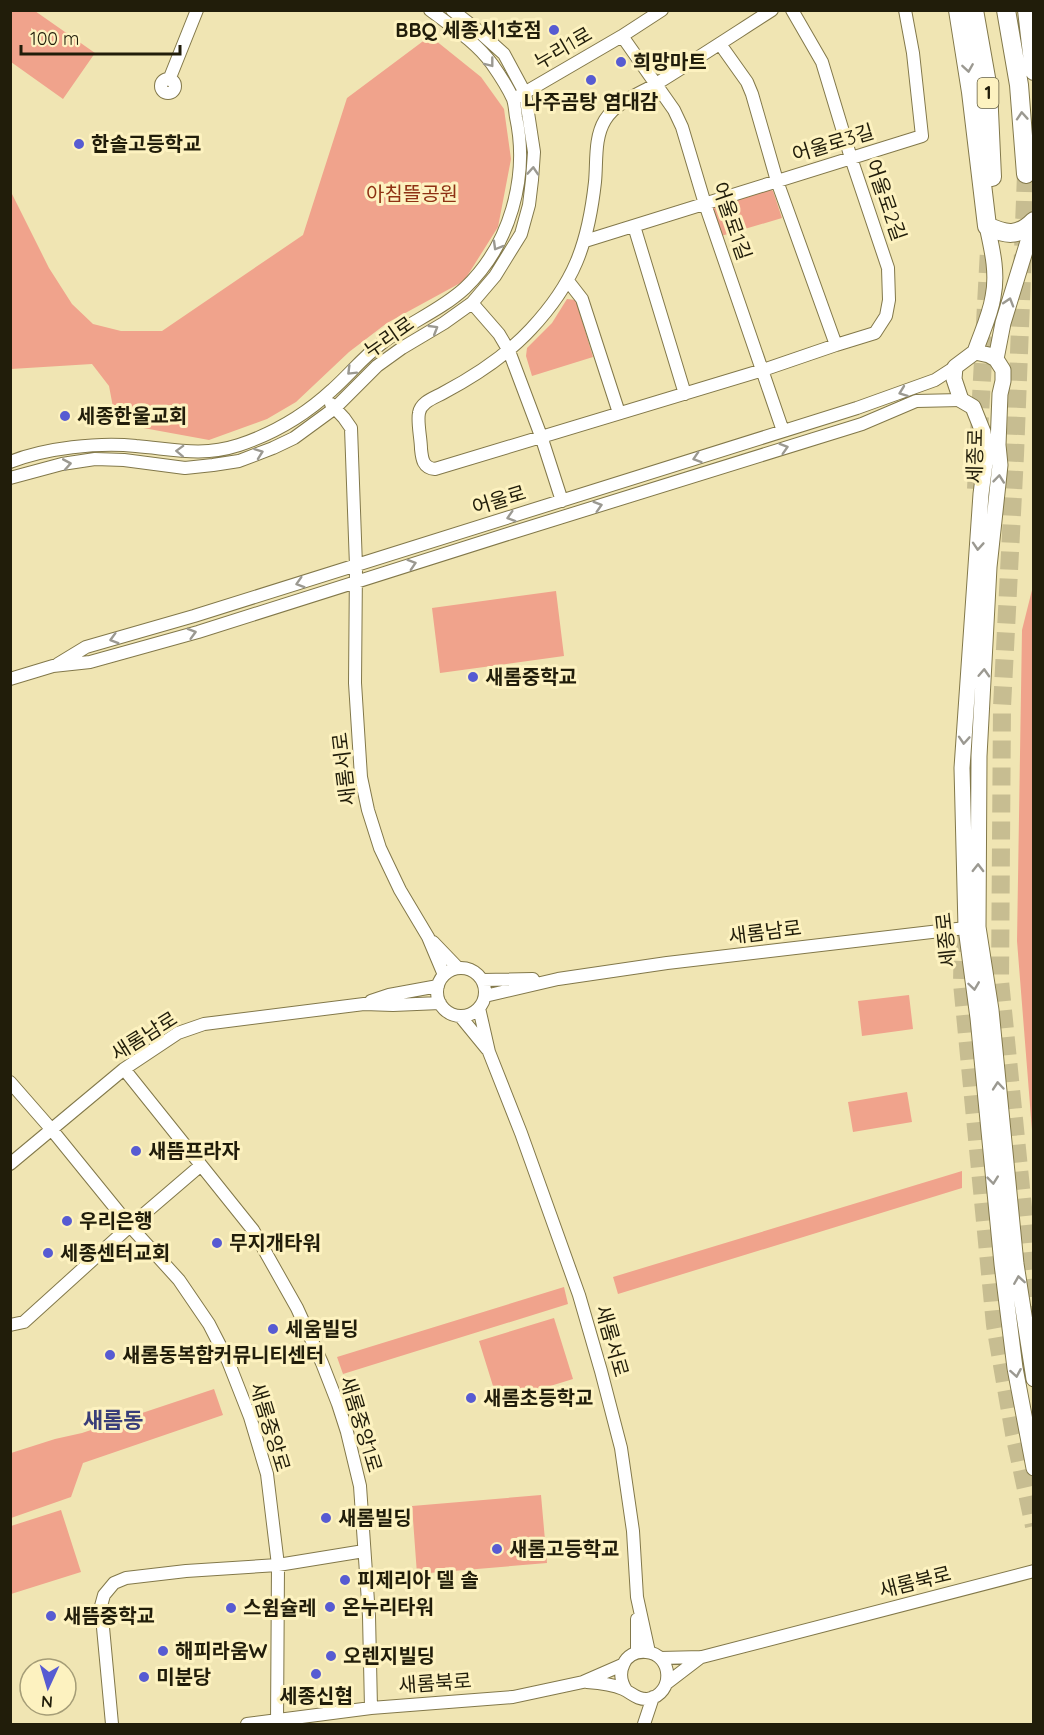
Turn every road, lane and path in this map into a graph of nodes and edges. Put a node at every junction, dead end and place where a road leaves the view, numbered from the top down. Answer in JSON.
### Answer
{"nodes":[{"id":1,"x":197,"y":10,"type":"edge"},
{"id":2,"x":430,"y":10,"type":"edge"},
{"id":3,"x":452,"y":10,"type":"edge"},
{"id":4,"x":662,"y":10,"type":"edge"},
{"id":5,"x":772,"y":10,"type":"edge"},
{"id":6,"x":792,"y":10,"type":"edge"},
{"id":7,"x":905,"y":10,"type":"edge"},
{"id":8,"x":958,"y":10,"type":"edge"},
{"id":9,"x":974,"y":10,"type":"edge"},
{"id":10,"x":1006,"y":10,"type":"edge"},
{"id":11,"x":1027,"y":10,"type":"edge"},
{"id":12,"x":621,"y":36,"type":"junction"},
{"id":13,"x":720,"y":44,"type":"junction"},
{"id":14,"x":1034,"y":71,"type":"edge"},
{"id":15,"x":169,"y":80,"type":"dead end"},
{"id":16,"x":655,"y":84,"type":"junction"},
{"id":17,"x":525,"y":93,"type":"junction"},
{"id":18,"x":513,"y":99,"type":"junction"},
{"id":19,"x":851,"y":158,"type":"junction"},
{"id":20,"x":1026,"y":174,"type":"tunnel mouth"},
{"id":21,"x":992,"y":177,"type":"dead end"},
{"id":22,"x":777,"y":181,"type":"junction"},
{"id":23,"x":705,"y":204,"type":"junction"},
{"id":24,"x":1034,"y":221,"type":"edge"},
{"id":25,"x":634,"y":226,"type":"junction"},
{"id":26,"x":987,"y":226,"type":"junction"},
{"id":27,"x":585,"y":241,"type":"junction"},
{"id":28,"x":568,"y":281,"type":"junction"},
{"id":29,"x":472,"y":303,"type":"junction"},
{"id":30,"x":836,"y":345,"type":"junction"},
{"id":31,"x":509,"y":351,"type":"junction"},
{"id":32,"x":975,"y":352,"type":"junction"},
{"id":33,"x":996,"y":359,"type":"junction"},
{"id":34,"x":955,"y":367,"type":"junction"},
{"id":35,"x":763,"y":370,"type":"junction"},
{"id":36,"x":685,"y":393,"type":"junction"},
{"id":37,"x":1000,"y":394,"type":"junction"},
{"id":38,"x":324,"y":397,"type":"junction"},
{"id":39,"x":967,"y":404,"type":"junction"},
{"id":40,"x":335,"y":408,"type":"junction"},
{"id":41,"x":619,"y":413,"type":"junction"},
{"id":42,"x":783,"y":431,"type":"junction"},
{"id":43,"x":541,"y":436,"type":"junction"},
{"id":44,"x":10,"y":462,"type":"edge"},
{"id":45,"x":10,"y":478,"type":"edge"},
{"id":46,"x":562,"y":501,"type":"junction"},
{"id":47,"x":356,"y":566,"type":"junction"},
{"id":48,"x":356,"y":582,"type":"junction"},
{"id":49,"x":53,"y":666,"type":"junction"},
{"id":50,"x":10,"y":679,"type":"edge"},
{"id":51,"x":972,"y":927,"type":"junction"},
{"id":52,"x":428,"y":937,"type":"junction"},
{"id":53,"x":458,"y":968,"type":"junction"},
{"id":54,"x":558,"y":979,"type":"junction"},
{"id":55,"x":441,"y":980,"type":"junction"},
{"id":56,"x":482,"y":980,"type":"junction"},
{"id":57,"x":485,"y":996,"type":"junction"},
{"id":58,"x":364,"y":1004,"type":"junction"},
{"id":59,"x":441,"y":1004,"type":"junction"},
{"id":60,"x":479,"y":1008,"type":"junction"},
{"id":61,"x":460,"y":1016,"type":"junction"},
{"id":62,"x":489,"y":1052,"type":"junction"},
{"id":63,"x":124,"y":1069,"type":"junction"},
{"id":64,"x":10,"y":1082,"type":"edge"},
{"id":65,"x":52,"y":1130,"type":"junction"},
{"id":66,"x":10,"y":1164,"type":"edge"},
{"id":67,"x":200,"y":1166,"type":"junction"},
{"id":68,"x":130,"y":1226,"type":"junction"},
{"id":69,"x":10,"y":1325,"type":"edge"},
{"id":70,"x":1034,"y":1379,"type":"edge"},
{"id":71,"x":1034,"y":1468,"type":"edge"},
{"id":72,"x":364,"y":1551,"type":"junction"},
{"id":73,"x":278,"y":1565,"type":"junction"},
{"id":74,"x":1034,"y":1571,"type":"edge"},
{"id":75,"x":649,"y":1654,"type":"junction"},
{"id":76,"x":702,"y":1657,"type":"junction"},
{"id":77,"x":622,"y":1665,"type":"junction"},
{"id":78,"x":583,"y":1682,"type":"junction"},
{"id":79,"x":667,"y":1683,"type":"junction"},
{"id":80,"x":626,"y":1690,"type":"junction"},
{"id":81,"x":653,"y":1697,"type":"junction"},
{"id":82,"x":640,"y":1699,"type":"junction"},
{"id":83,"x":371,"y":1708,"type":"junction"},
{"id":84,"x":277,"y":1722,"type":"edge"},
{"id":85,"x":112,"y":1725,"type":"edge"},
{"id":86,"x":247,"y":1725,"type":"edge"},
{"id":87,"x":642,"y":1725,"type":"edge"}],
"edges":[{"from":1,"to":15,"type":"street"},
{"from":2,"to":18,"type":"street","name":"누리로","one_way":true},
{"from":3,"to":17,"type":"street","name":"누리로"},
{"from":4,"to":12,"type":"street","name":"누리1로"},
{"from":5,"to":13,"type":"street"},
{"from":6,"to":19,"type":"street","name":"어울로2길"},
{"from":7,"to":19,"type":"street","name":"어울로3길"},
{"from":8,"to":26,"type":"highway","one_way":true},
{"from":9,"to":21,"type":"highway","number":"1"},
{"from":20,"to":10,"type":"highway","number":"1","one_way":true},
{"from":11,"to":14,"type":"highway"},
{"from":12,"to":16,"type":"street","name":"어울로1길"},
{"from":12,"to":17,"type":"street","name":"누리1로"},
{"from":13,"to":16,"type":"street"},
{"from":13,"to":22,"type":"street"},
{"from":16,"to":23,"type":"street","name":"어울로1길"},
{"from":16,"to":27,"type":"street"},
{"from":17,"to":18,"type":"street","name":"누리1로"},
{"from":29,"to":17,"type":"street","name":"누리로","one_way":true},
{"from":18,"to":38,"type":"street","name":"누리로","one_way":true},
{"from":19,"to":22,"type":"street","name":"어울로3길"},
{"from":19,"to":30,"type":"street","name":"어울로2길"},
{"from":22,"to":23,"type":"street","name":"어울로3길"},
{"from":22,"to":30,"type":"street"},
{"from":23,"to":25,"type":"street","name":"어울로3길"},
{"from":23,"to":35,"type":"street","name":"어울로1길"},
{"from":24,"to":26,"type":"highway"},
{"from":33,"to":24,"type":"main road","name":"세종로","one_way":true},
{"from":25,"to":27,"type":"street","name":"어울로3길"},
{"from":25,"to":36,"type":"street"},
{"from":26,"to":32,"type":"main road"},
{"from":27,"to":28,"type":"street"},
{"from":28,"to":31,"type":"street"},
{"from":28,"to":41,"type":"street"},
{"from":29,"to":31,"type":"street"},
{"from":40,"to":29,"type":"street","name":"누리로","one_way":true},
{"from":30,"to":35,"type":"street","name":"어울로2길"},
{"from":31,"to":43,"type":"street"},
{"from":31,"to":43,"type":"street"},
{"from":32,"to":33,"type":"main road"},
{"from":32,"to":34,"type":"main road"},
{"from":33,"to":37,"type":"main road","name":"세종로"},
{"from":34,"to":39,"type":"main road","name":"세종로"},
{"from":34,"to":42,"type":"street","name":"어울로","one_way":true},
{"from":35,"to":36,"type":"street"},
{"from":35,"to":42,"type":"street","name":"어울로1길"},
{"from":36,"to":41,"type":"street"},
{"from":37,"to":39,"type":"main road","name":"세종로"},
{"from":51,"to":37,"type":"main road","name":"세종로","one_way":true},
{"from":38,"to":40,"type":"street","name":"새롬서로"},
{"from":38,"to":44,"type":"street","name":"누리로","one_way":true},
{"from":48,"to":39,"type":"street","name":"어울로","one_way":true},
{"from":39,"to":51,"type":"main road","name":"세종로","one_way":true},
{"from":45,"to":40,"type":"street","name":"누리로","one_way":true},
{"from":40,"to":47,"type":"street","name":"새롬서로"},
{"from":41,"to":43,"type":"street"},
{"from":42,"to":46,"type":"street","name":"어울로","one_way":true},
{"from":43,"to":46,"type":"street"},
{"from":46,"to":47,"type":"street","name":"어울로","one_way":true},
{"from":47,"to":48,"type":"street","name":"새롬서로"},
{"from":47,"to":49,"type":"street","name":"어울로","one_way":true},
{"from":49,"to":48,"type":"street","name":"어울로","one_way":true},
{"from":48,"to":52,"type":"street","name":"새롬서로"},
{"from":49,"to":50,"type":"street","name":"어울로"},
{"from":51,"to":54,"type":"street","name":"새롬남로"},
{"from":70,"to":51,"type":"main road","name":"세종로","one_way":true},
{"from":51,"to":71,"type":"main road","name":"세종로","one_way":true},
{"from":52,"to":53,"type":"street"},
{"from":52,"to":55,"type":"street"},
{"from":53,"to":55,"type":"street"},
{"from":53,"to":56,"type":"street"},
{"from":54,"to":56,"type":"street","name":"새롬남로"},
{"from":54,"to":57,"type":"street","name":"새롬남로"},
{"from":55,"to":58,"type":"street","name":"새롬남로"},
{"from":55,"to":59,"type":"street"},
{"from":56,"to":57,"type":"street"},
{"from":57,"to":60,"type":"street"},
{"from":58,"to":59,"type":"street","name":"새롬남로"},
{"from":58,"to":63,"type":"street","name":"새롬남로"},
{"from":59,"to":61,"type":"street"},
{"from":60,"to":61,"type":"street"},
{"from":60,"to":62,"type":"street"},
{"from":61,"to":62,"type":"street"},
{"from":62,"to":75,"type":"street","name":"새롬서로"},
{"from":63,"to":65,"type":"street","name":"새롬남로"},
{"from":63,"to":67,"type":"street","name":"새롬중앙1로"},
{"from":64,"to":65,"type":"street","name":"새롬중앙로"},
{"from":65,"to":66,"type":"street","name":"새롬남로"},
{"from":65,"to":68,"type":"street","name":"새롬중앙로"},
{"from":67,"to":68,"type":"street"},
{"from":67,"to":72,"type":"street","name":"새롬중앙1로"},
{"from":68,"to":69,"type":"street"},
{"from":68,"to":73,"type":"street","name":"새롬중앙로"},
{"from":72,"to":73,"type":"street"},
{"from":72,"to":83,"type":"street","name":"새롬중앙1로"},
{"from":73,"to":84,"type":"street","name":"새롬중앙로"},
{"from":73,"to":85,"type":"street"},
{"from":74,"to":76,"type":"street","name":"새롬북로"},
{"from":75,"to":76,"type":"street","name":"새롬북로"},
{"from":75,"to":77,"type":"street"},
{"from":75,"to":79,"type":"street"},
{"from":76,"to":79,"type":"street","name":"새롬북로"},
{"from":77,"to":78,"type":"street","name":"새롬북로"},
{"from":77,"to":80,"type":"street"},
{"from":78,"to":80,"type":"street"},
{"from":78,"to":83,"type":"street","name":"새롬북로"},
{"from":79,"to":81,"type":"street"},
{"from":80,"to":82,"type":"street"},
{"from":81,"to":82,"type":"street"},
{"from":81,"to":87,"type":"street"},
{"from":82,"to":87,"type":"street"},
{"from":83,"to":84,"type":"street","name":"새롬북로"},
{"from":84,"to":86,"type":"street","name":"새롬북로"}]}
